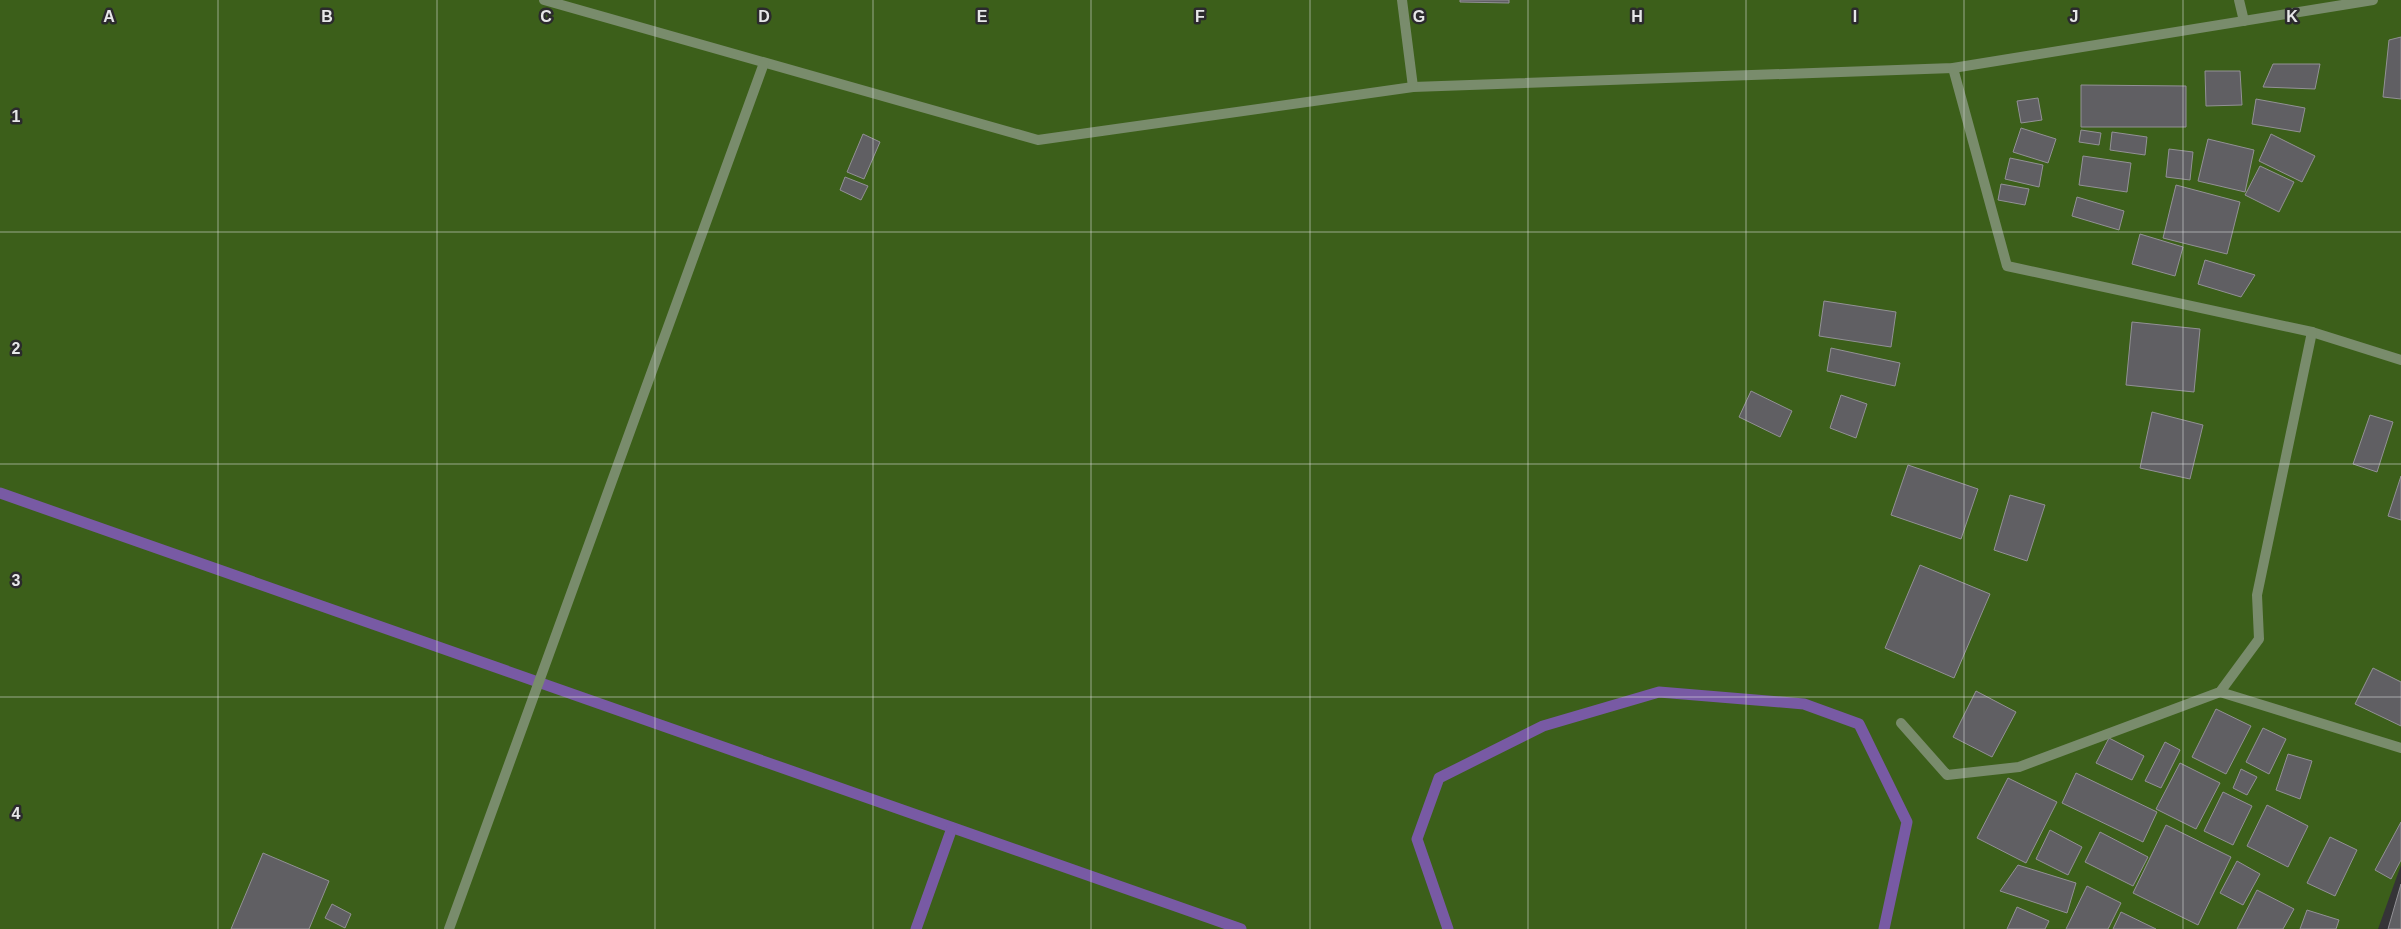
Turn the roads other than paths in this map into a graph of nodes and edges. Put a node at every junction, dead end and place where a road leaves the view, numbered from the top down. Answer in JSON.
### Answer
{"nodes":[{"id":1,"x":544,"y":0,"type":"edge"},
{"id":2,"x":1402,"y":0,"type":"edge"},
{"id":3,"x":2239,"y":0,"type":"edge"},
{"id":4,"x":2373,"y":0,"type":"edge"},
{"id":5,"x":2244,"y":21,"type":"junction"},
{"id":6,"x":764,"y":63,"type":"junction"},
{"id":7,"x":1953,"y":68,"type":"junction"},
{"id":8,"x":1413,"y":87,"type":"junction"},
{"id":9,"x":2312,"y":332,"type":"junction"},
{"id":10,"x":2401,"y":360,"type":"edge"},
{"id":11,"x":2220,"y":692,"type":"junction"},
{"id":12,"x":1901,"y":723,"type":"dead end"},
{"id":13,"x":2401,"y":748,"type":"edge"},
{"id":14,"x":449,"y":929,"type":"edge"}],
"edges":[{"from":1,"to":6,"type":"street"},
{"from":2,"to":8,"type":"street"},
{"from":3,"to":5,"type":"street"},
{"from":4,"to":5,"type":"street"},
{"from":5,"to":7,"type":"street"},
{"from":6,"to":8,"type":"street"},
{"from":6,"to":14,"type":"street"},
{"from":7,"to":8,"type":"street"},
{"from":7,"to":9,"type":"street"},
{"from":9,"to":10,"type":"street"},
{"from":9,"to":11,"type":"street"},
{"from":11,"to":12,"type":"street"},
{"from":11,"to":13,"type":"street"}]}
